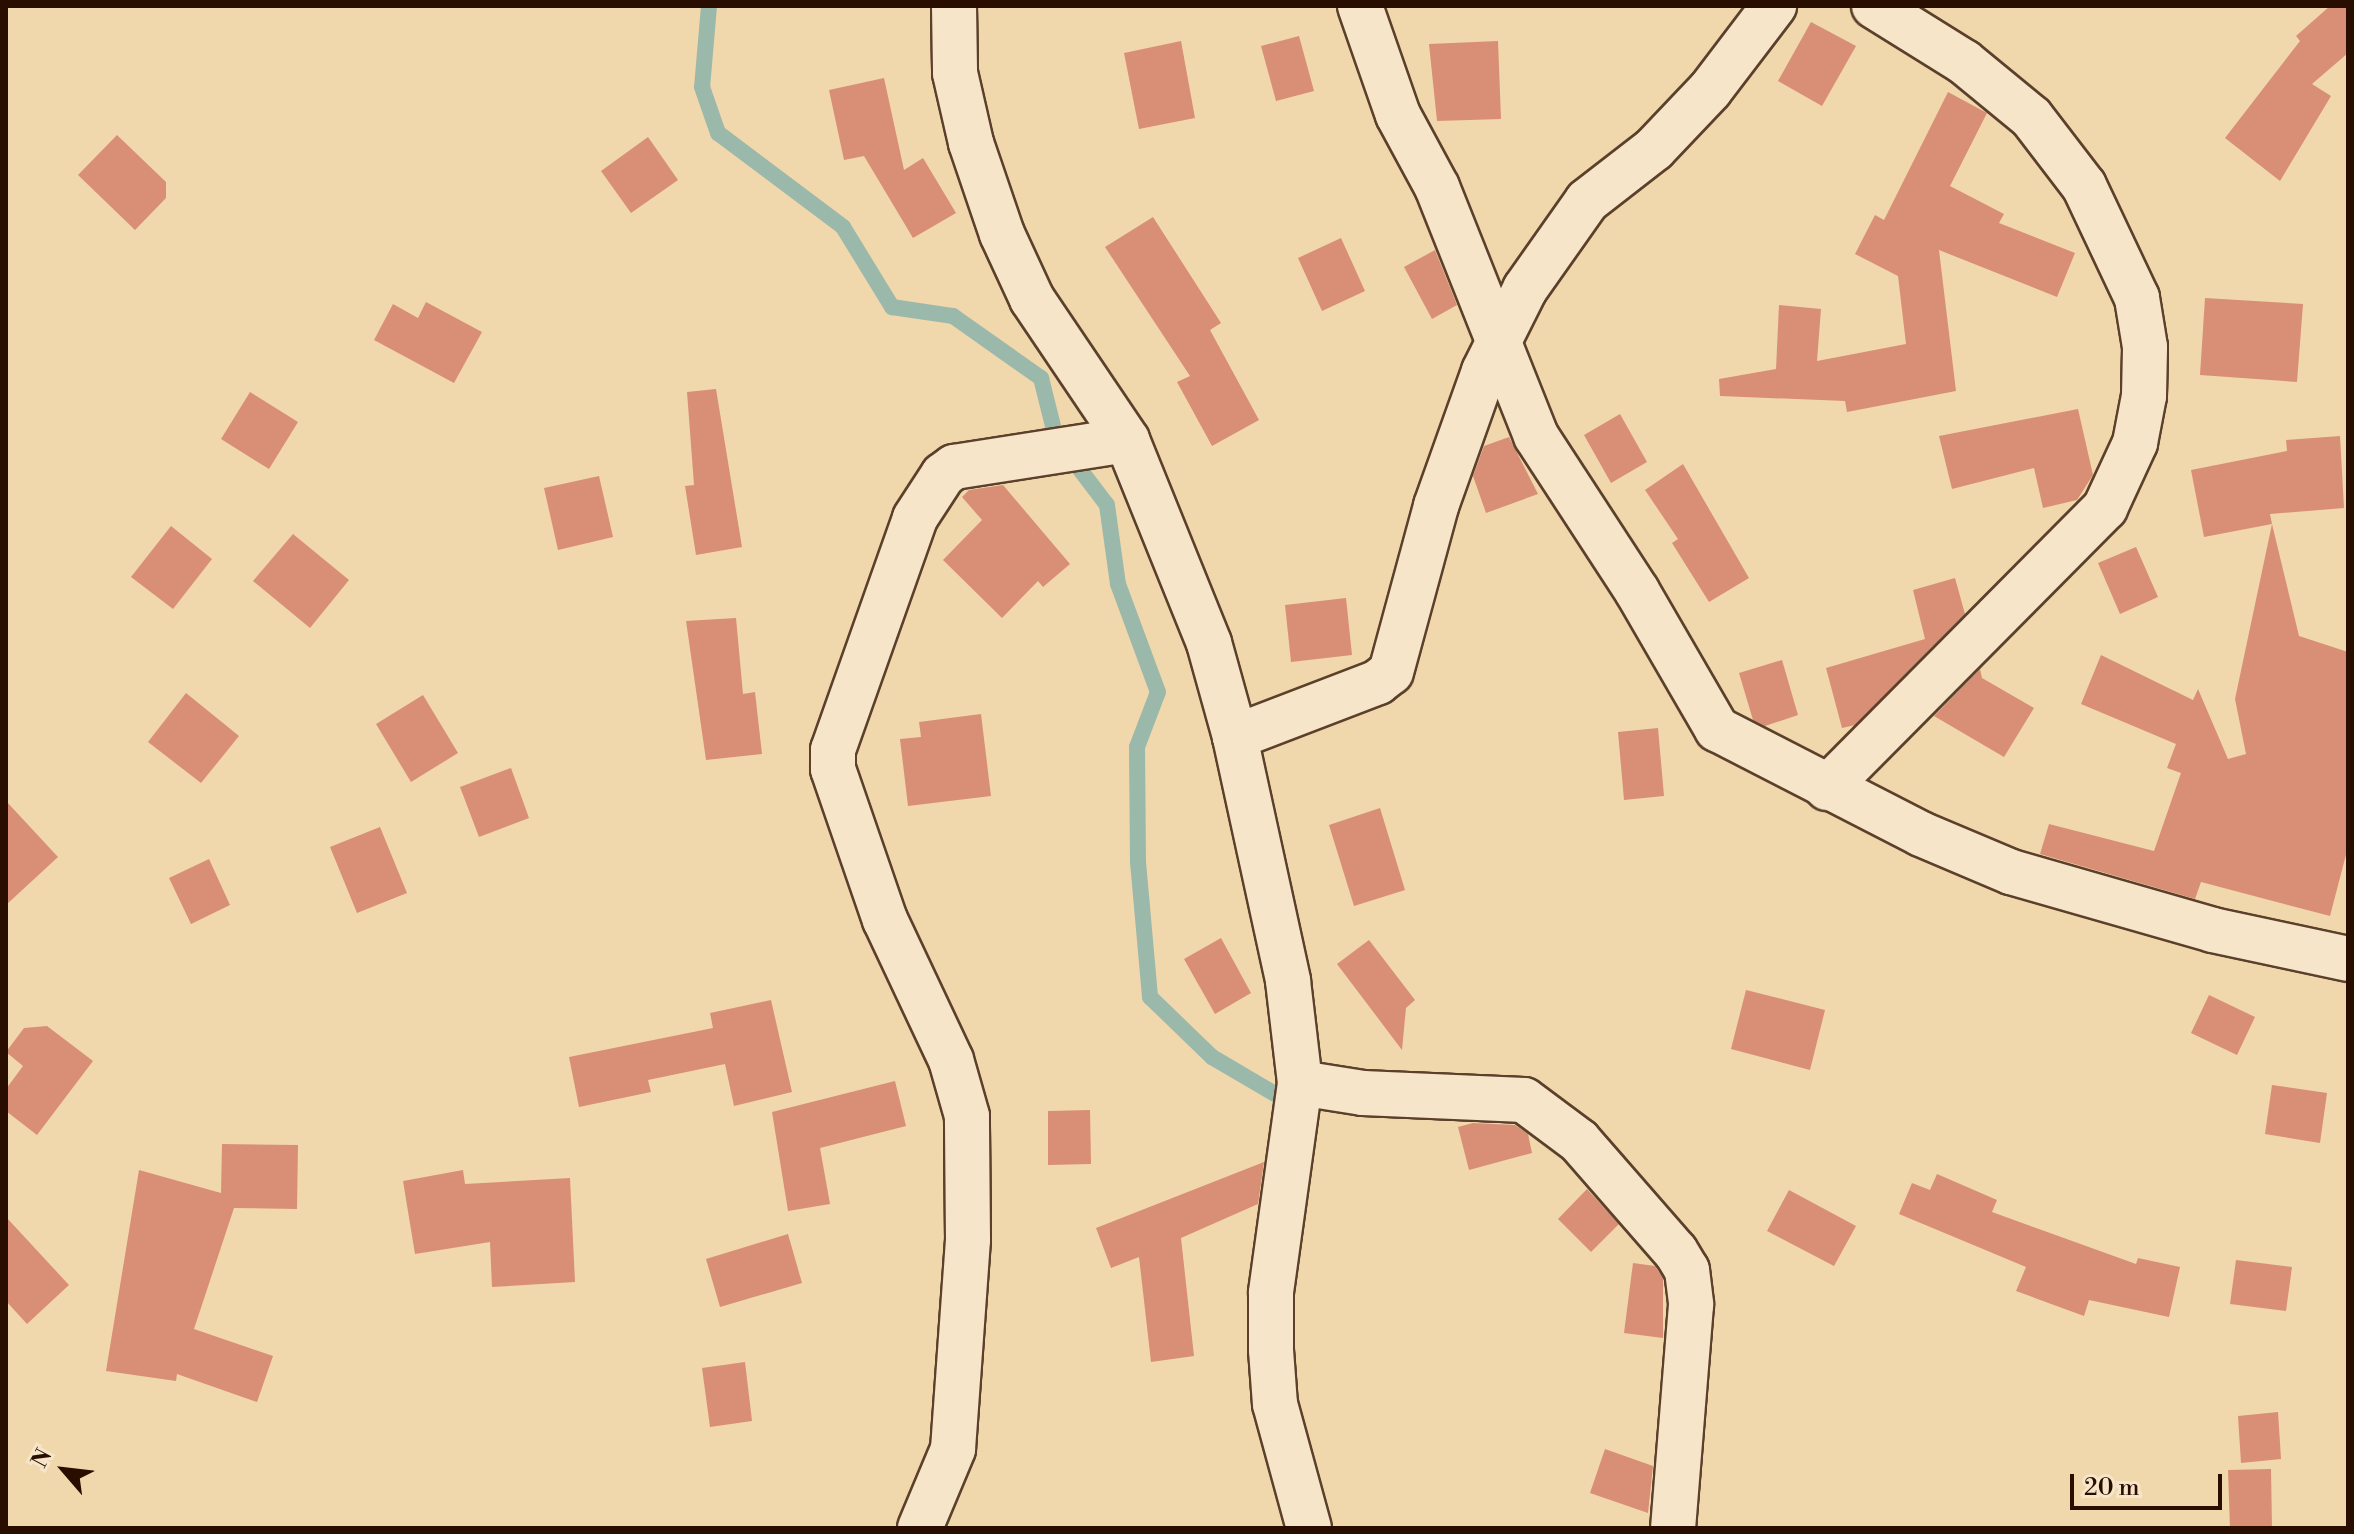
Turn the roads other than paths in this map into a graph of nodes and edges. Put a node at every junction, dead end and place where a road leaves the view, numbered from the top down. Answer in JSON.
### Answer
{"nodes":[{"id":1,"x":954,"y":6,"type":"edge"},
{"id":2,"x":1360,"y":6,"type":"edge"},
{"id":3,"x":1774,"y":6,"type":"edge"},
{"id":4,"x":1874,"y":6,"type":"edge"},
{"id":5,"x":1500,"y":341,"type":"junction"},
{"id":6,"x":1127,"y":440,"type":"junction"},
{"id":7,"x":1235,"y":737,"type":"junction"},
{"id":8,"x":1827,"y":788,"type":"junction"},
{"id":9,"x":2348,"y":959,"type":"edge"},
{"id":10,"x":1300,"y":1083,"type":"junction"},
{"id":11,"x":920,"y":1528,"type":"edge"},
{"id":12,"x":1309,"y":1528,"type":"edge"},
{"id":13,"x":1673,"y":1528,"type":"edge"}],
"edges":[{"from":1,"to":6,"type":"street"},
{"from":2,"to":5,"type":"street"},
{"from":3,"to":5,"type":"street"},
{"from":4,"to":8,"type":"street"},
{"from":5,"to":7,"type":"street"},
{"from":5,"to":8,"type":"street"},
{"from":6,"to":7,"type":"street"},
{"from":6,"to":11,"type":"street"},
{"from":7,"to":10,"type":"street"},
{"from":8,"to":9,"type":"street"},
{"from":10,"to":12,"type":"street"},
{"from":10,"to":13,"type":"street"}]}
